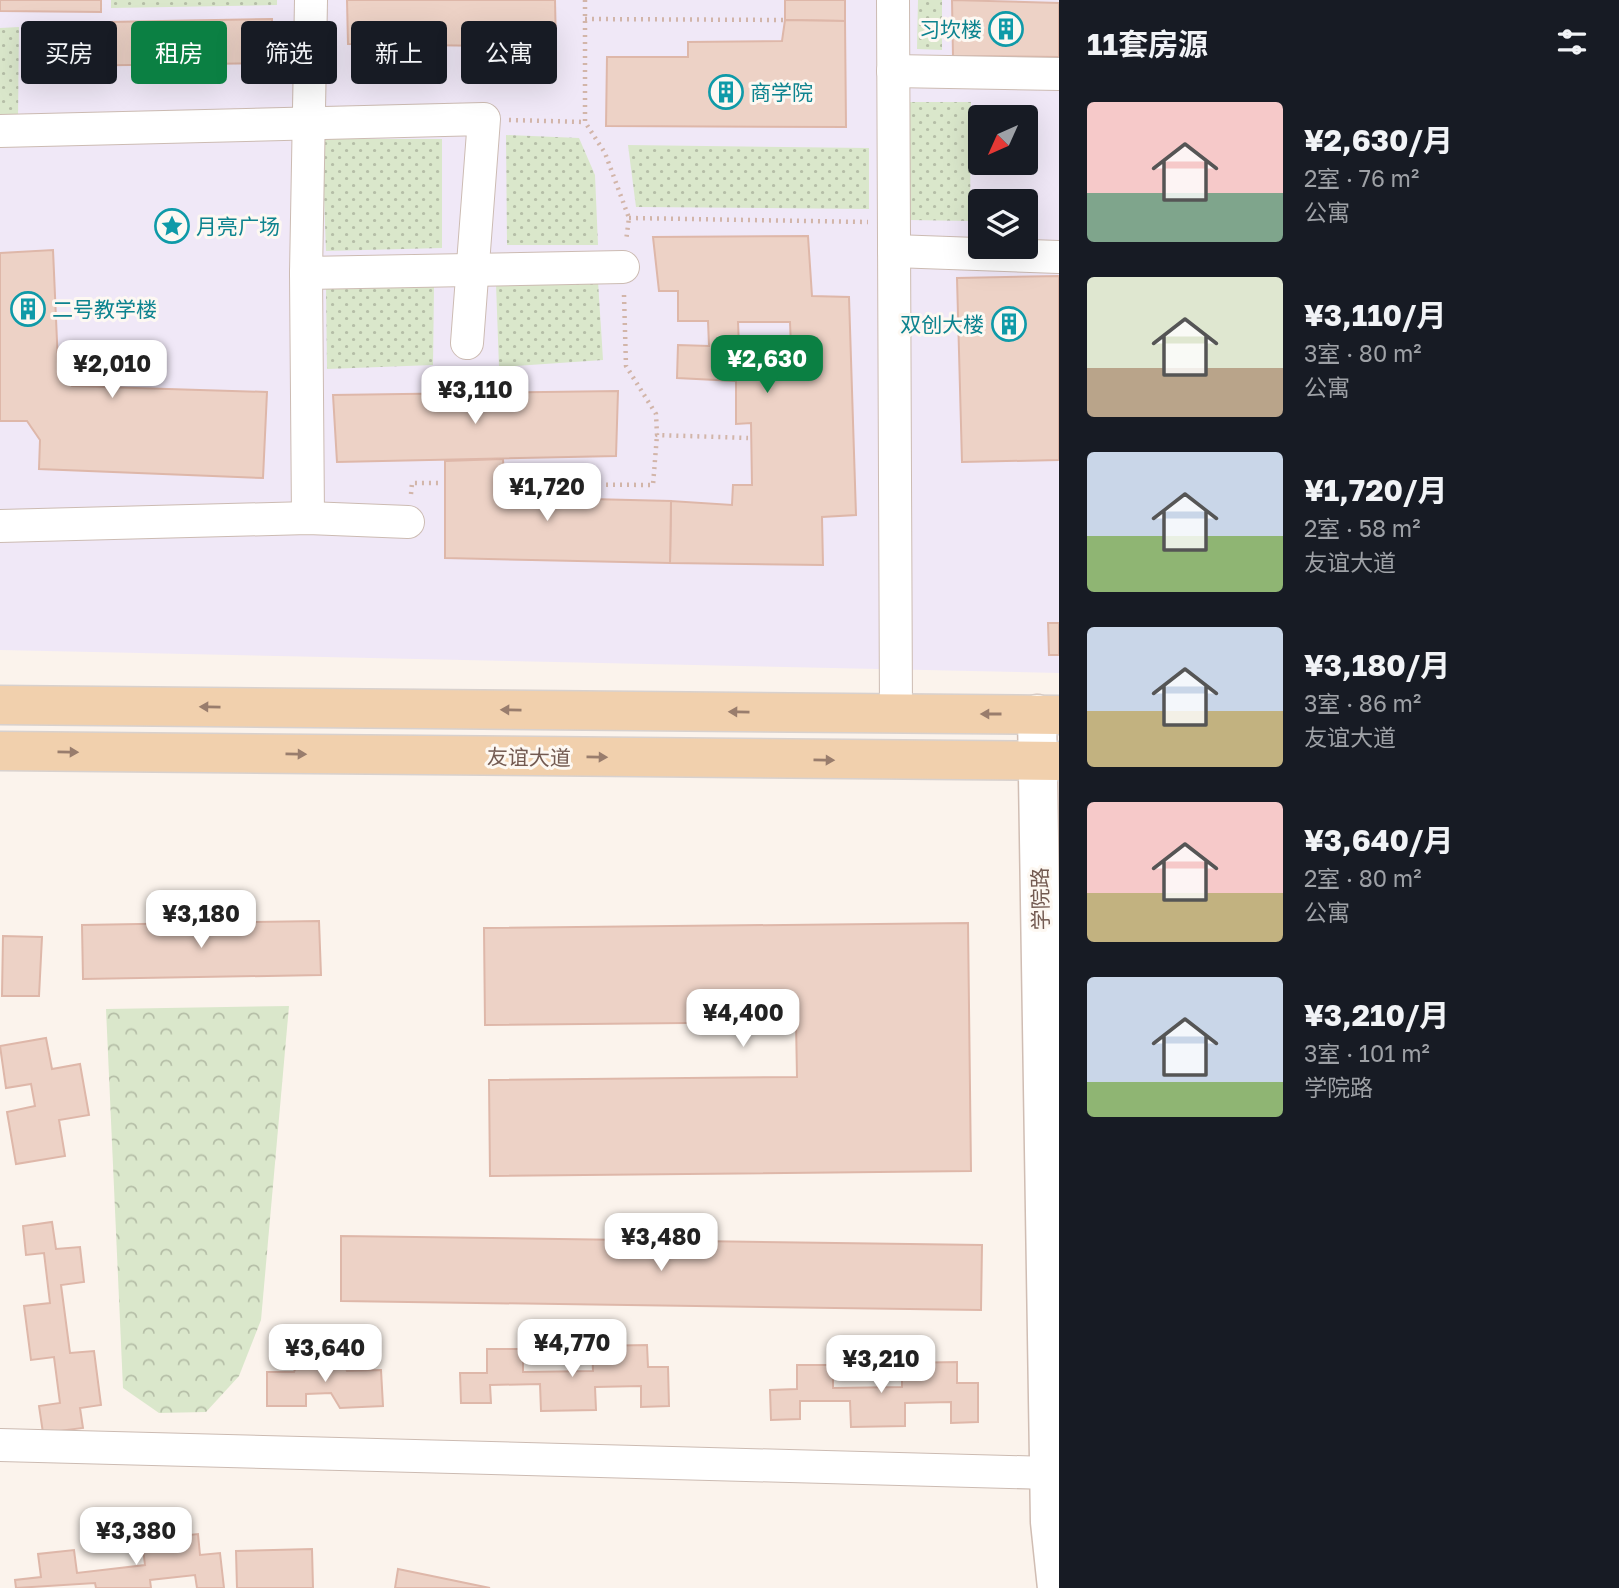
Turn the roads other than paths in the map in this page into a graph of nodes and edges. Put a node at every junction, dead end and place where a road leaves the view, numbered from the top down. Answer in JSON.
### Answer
{"nodes":[{"id":1,"x":311,"y":0,"type":"edge"},
{"id":2,"x":893,"y":0,"type":"edge"},
{"id":3,"x":893,"y":71,"type":"junction"},
{"id":4,"x":1059,"y":74,"type":"edge"},
{"id":5,"x":307,"y":124,"type":"junction"},
{"id":6,"x":0,"y":131,"type":"edge"},
{"id":7,"x":894,"y":237,"type":"junction"},
{"id":8,"x":1059,"y":257,"type":"edge"},
{"id":9,"x":623,"y":267,"type":"road end"},
{"id":10,"x":472,"y":270,"type":"junction"},
{"id":11,"x":306,"y":273,"type":"junction"},
{"id":12,"x":467,"y":343,"type":"dead end"},
{"id":13,"x":307,"y":518,"type":"junction"},
{"id":14,"x":408,"y":523,"type":"dead end"},
{"id":15,"x":0,"y":526,"type":"edge"},
{"id":16,"x":0,"y":705,"type":"edge"},
{"id":17,"x":896,"y":714,"type":"junction"},
{"id":18,"x":1048,"y":715,"type":"edge"},
{"id":19,"x":0,"y":751,"type":"edge"},
{"id":20,"x":1048,"y":761,"type":"edge"},
{"id":21,"x":0,"y":1445,"type":"edge"},
{"id":22,"x":1049,"y":1473,"type":"junction"},
{"id":23,"x":1054,"y":1522,"type":"edge"},
{"id":24,"x":1057,"y":1588,"type":"edge"}],
"edges":[{"from":1,"to":5,"type":"street"},
{"from":2,"to":3,"type":"street"},
{"from":3,"to":4,"type":"street"},
{"from":3,"to":7,"type":"street"},
{"from":5,"to":6,"type":"street"},
{"from":5,"to":10,"type":"street"},
{"from":5,"to":11,"type":"street"},
{"from":7,"to":8,"type":"street"},
{"from":7,"to":17,"type":"street"},
{"from":9,"to":10,"type":"street"},
{"from":10,"to":11,"type":"street"},
{"from":10,"to":12,"type":"street"},
{"from":11,"to":13,"type":"street"},
{"from":13,"to":14,"type":"street"},
{"from":13,"to":15,"type":"street"},
{"from":17,"to":16,"type":"main road","one_way":true},
{"from":18,"to":17,"type":"main road","one_way":true},
{"from":18,"to":20,"type":"street","name":"学院路"},
{"from":19,"to":20,"type":"main road","name":"友谊大道","one_way":true},
{"from":20,"to":22,"type":"street","name":"学院路"},
{"from":21,"to":22,"type":"street"},
{"from":22,"to":23,"type":"street","name":"学院路"},
{"from":23,"to":24,"type":"street","name":"学院路"}]}
